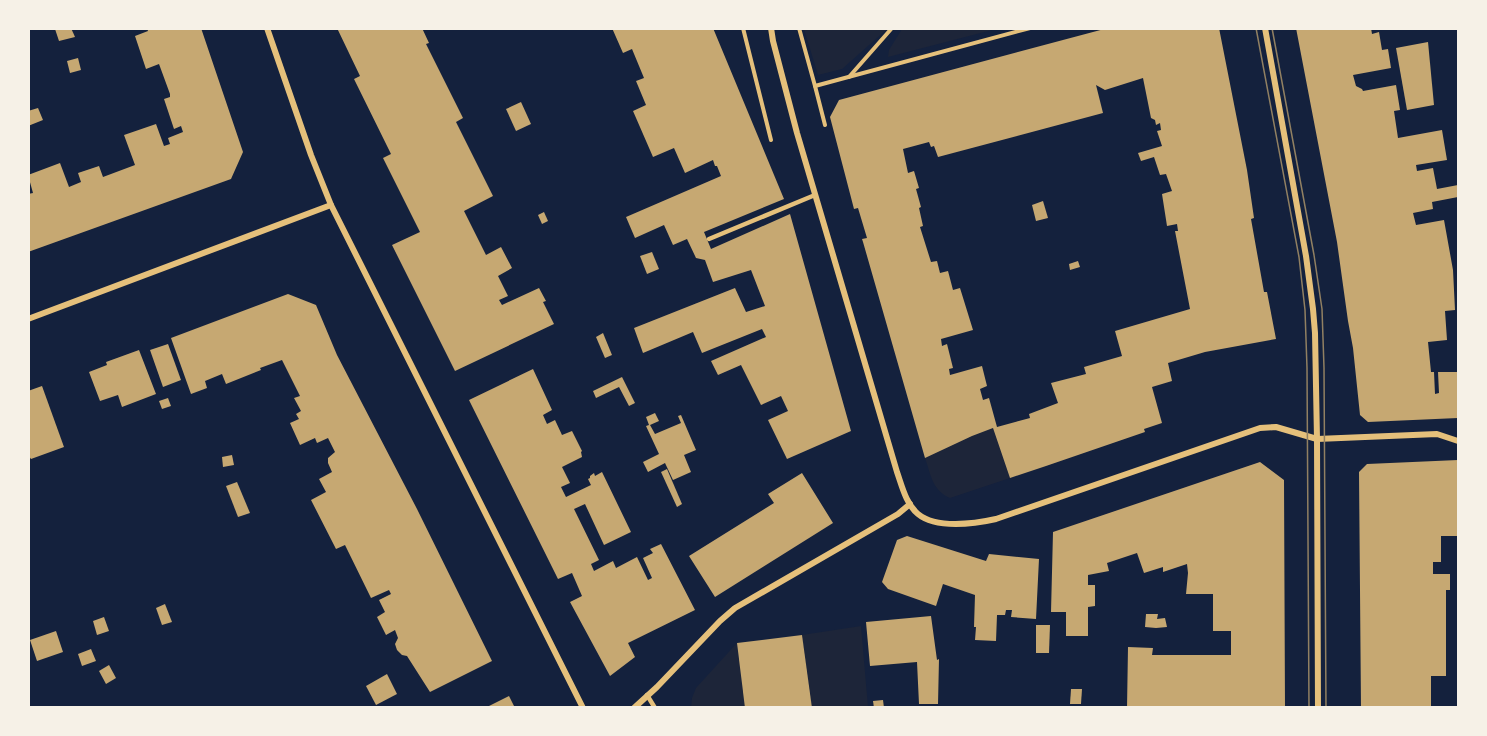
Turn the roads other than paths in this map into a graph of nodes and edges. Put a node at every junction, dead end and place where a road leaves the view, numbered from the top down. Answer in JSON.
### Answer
{"nodes":[{"id":1,"x":267,"y":28,"type":"edge"},
{"id":2,"x":771,"y":28,"type":"edge"},
{"id":3,"x":1265,"y":28,"type":"edge"},
{"id":4,"x":815,"y":195,"type":"junction"},
{"id":5,"x":332,"y":205,"type":"junction"},
{"id":6,"x":709,"y":239,"type":"dead end"},
{"id":7,"x":28,"y":319,"type":"edge"},
{"id":8,"x":1317,"y":439,"type":"junction"},
{"id":9,"x":1458,"y":441,"type":"edge"},
{"id":10,"x":910,"y":504,"type":"junction"},
{"id":11,"x":647,"y":695,"type":"junction"},
{"id":12,"x":583,"y":708,"type":"edge"},
{"id":13,"x":634,"y":708,"type":"edge"},
{"id":14,"x":655,"y":708,"type":"edge"},
{"id":15,"x":1318,"y":708,"type":"edge"}],
"edges":[{"from":1,"to":5,"type":"street"},
{"from":2,"to":4,"type":"street"},
{"from":3,"to":8,"type":"street"},
{"from":4,"to":6,"type":"lane"},
{"from":4,"to":10,"type":"street"},
{"from":5,"to":7,"type":"street"},
{"from":5,"to":12,"type":"street"},
{"from":8,"to":9,"type":"street"},
{"from":8,"to":10,"type":"street"},
{"from":8,"to":15,"type":"street"},
{"from":10,"to":11,"type":"street"},
{"from":11,"to":13,"type":"street"},
{"from":11,"to":14,"type":"lane"}]}
